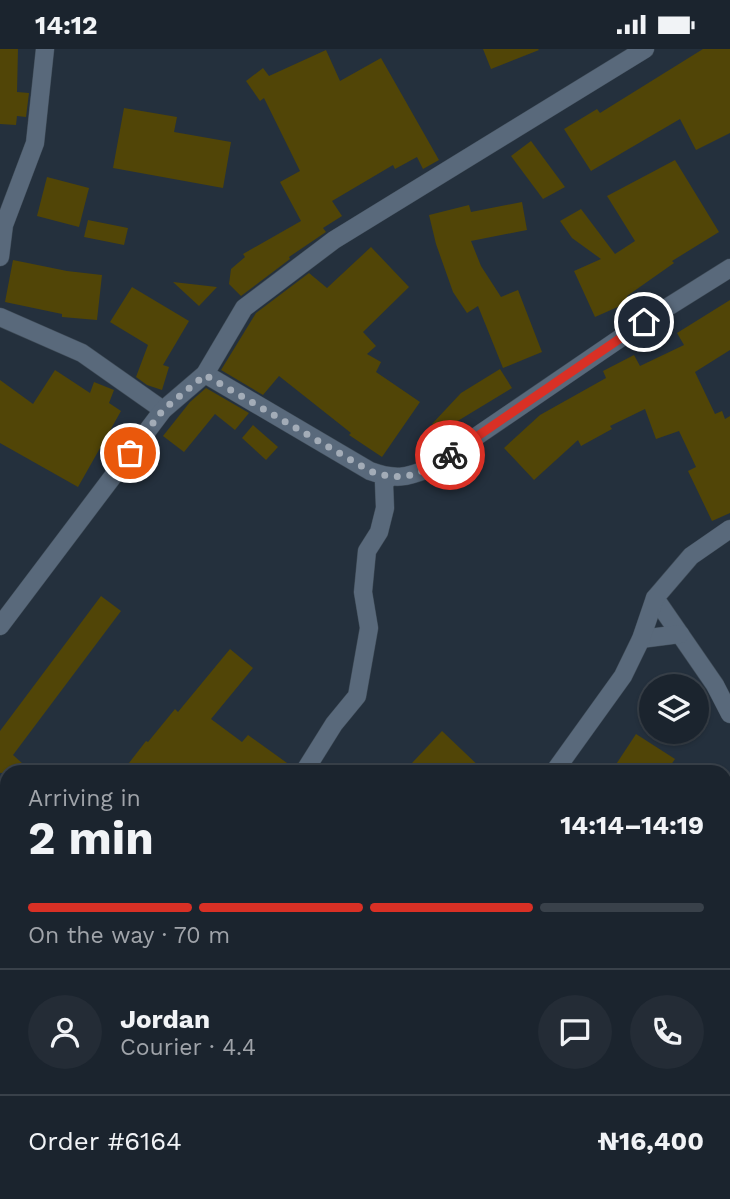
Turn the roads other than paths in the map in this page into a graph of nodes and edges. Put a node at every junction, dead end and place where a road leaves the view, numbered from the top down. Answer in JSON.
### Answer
{"nodes":[{"id":1,"x":45,"y":49,"type":"edge"},
{"id":2,"x":645,"y":49,"type":"edge"},
{"id":3,"x":0,"y":257,"type":"edge"},
{"id":4,"x":730,"y":268,"type":"edge"},
{"id":5,"x":0,"y":317,"type":"edge"},
{"id":6,"x":205,"y":375,"type":"junction"},
{"id":7,"x":163,"y":410,"type":"junction"},
{"id":8,"x":389,"y":478,"type":"junction"},
{"id":9,"x":730,"y":529,"type":"edge"},
{"id":10,"x":654,"y":598,"type":"junction"},
{"id":11,"x":0,"y":626,"type":"edge"},
{"id":12,"x":680,"y":634,"type":"junction"},
{"id":13,"x":641,"y":639,"type":"junction"},
{"id":14,"x":730,"y":714,"type":"edge"},
{"id":15,"x":308,"y":765,"type":"edge"},
{"id":16,"x":559,"y":765,"type":"edge"}],
"edges":[{"from":1,"to":3,"type":"street"},
{"from":2,"to":6,"type":"street"},
{"from":4,"to":8,"type":"street"},
{"from":5,"to":7,"type":"street"},
{"from":6,"to":7,"type":"street"},
{"from":6,"to":8,"type":"street"},
{"from":7,"to":11,"type":"street"},
{"from":8,"to":15,"type":"street"},
{"from":9,"to":10,"type":"street"},
{"from":10,"to":12,"type":"street"},
{"from":10,"to":13,"type":"street"},
{"from":12,"to":13,"type":"street"},
{"from":12,"to":14,"type":"street"},
{"from":13,"to":16,"type":"street"}]}
